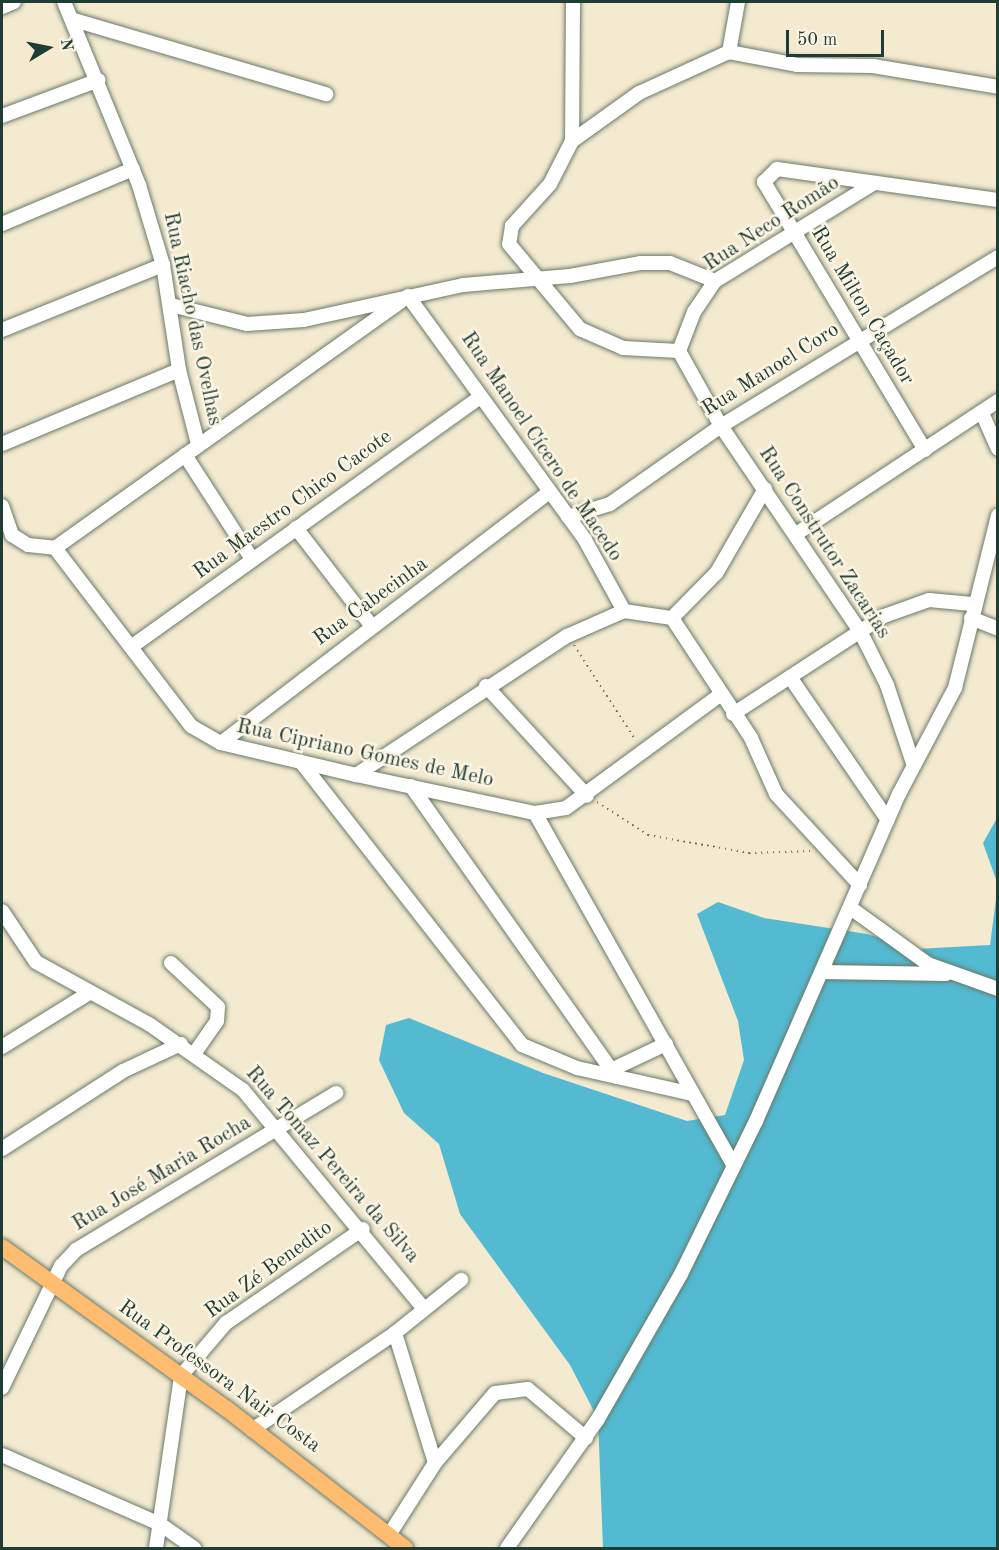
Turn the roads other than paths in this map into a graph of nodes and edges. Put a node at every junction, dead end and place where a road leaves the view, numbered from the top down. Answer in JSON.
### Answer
{"nodes":[{"id":1,"x":14,"y":2,"type":"edge"},
{"id":2,"x":64,"y":2,"type":"edge"},
{"id":3,"x":573,"y":2,"type":"edge"},
{"id":4,"x":738,"y":2,"type":"edge"},
{"id":5,"x":2,"y":7,"type":"edge"},
{"id":6,"x":74,"y":20,"type":"junction"},
{"id":7,"x":729,"y":52,"type":"junction"},
{"id":8,"x":99,"y":80,"type":"junction"},
{"id":9,"x":998,"y":87,"type":"edge"},
{"id":10,"x":326,"y":94,"type":"dead end"},
{"id":11,"x":2,"y":116,"type":"edge"},
{"id":12,"x":572,"y":141,"type":"junction"},
{"id":13,"x":133,"y":169,"type":"junction"},
{"id":14,"x":874,"y":183,"type":"junction"},
{"id":15,"x":998,"y":200,"type":"edge"},
{"id":16,"x":2,"y":224,"type":"edge"},
{"id":17,"x":794,"y":234,"type":"junction"},
{"id":18,"x":998,"y":257,"type":"edge"},
{"id":19,"x":163,"y":266,"type":"junction"},
{"id":20,"x":543,"y":278,"type":"junction"},
{"id":21,"x":715,"y":280,"type":"junction"},
{"id":22,"x":408,"y":296,"type":"junction"},
{"id":23,"x":171,"y":305,"type":"junction"},
{"id":24,"x":2,"y":330,"type":"edge"},
{"id":25,"x":858,"y":340,"type":"junction"},
{"id":26,"x":678,"y":351,"type":"junction"},
{"id":27,"x":179,"y":370,"type":"junction"},
{"id":28,"x":479,"y":398,"type":"junction"},
{"id":29,"x":998,"y":401,"type":"edge"},
{"id":30,"x":982,"y":413,"type":"junction"},
{"id":31,"x":721,"y":426,"type":"junction"},
{"id":32,"x":2,"y":444,"type":"edge"},
{"id":33,"x":198,"y":444,"type":"junction"},
{"id":34,"x":998,"y":449,"type":"edge"},
{"id":35,"x":925,"y":450,"type":"junction"},
{"id":36,"x":185,"y":455,"type":"junction"},
{"id":37,"x":765,"y":489,"type":"junction"},
{"id":38,"x":547,"y":494,"type":"junction"},
{"id":39,"x":2,"y":506,"type":"edge"},
{"id":40,"x":998,"y":515,"type":"edge"},
{"id":41,"x":568,"y":517,"type":"junction"},
{"id":42,"x":296,"y":528,"type":"junction"},
{"id":43,"x":796,"y":534,"type":"junction"},
{"id":44,"x":7,"y":538,"type":"edge"},
{"id":45,"x":55,"y":548,"type":"junction"},
{"id":46,"x":252,"y":559,"type":"junction"},
{"id":47,"x":624,"y":611,"type":"junction"},
{"id":48,"x":972,"y":611,"type":"junction"},
{"id":49,"x":672,"y":618,"type":"junction"},
{"id":50,"x":371,"y":625,"type":"junction"},
{"id":51,"x":998,"y":628,"type":"edge"},
{"id":52,"x":860,"y":631,"type":"junction"},
{"id":53,"x":131,"y":647,"type":"junction"},
{"id":54,"x":790,"y":677,"type":"junction"},
{"id":55,"x":486,"y":686,"type":"junction"},
{"id":56,"x":721,"y":694,"type":"junction"},
{"id":57,"x":734,"y":714,"type":"junction"},
{"id":58,"x":221,"y":744,"type":"junction"},
{"id":59,"x":301,"y":762,"type":"junction"},
{"id":60,"x":914,"y":766,"type":"junction"},
{"id":61,"x":356,"y":775,"type":"junction"},
{"id":62,"x":411,"y":786,"type":"junction"},
{"id":63,"x":587,"y":796,"type":"junction"},
{"id":64,"x":535,"y":813,"type":"junction"},
{"id":65,"x":888,"y":820,"type":"junction"},
{"id":66,"x":860,"y":885,"type":"junction"},
{"id":67,"x":852,"y":909,"type":"junction"},
{"id":68,"x":2,"y":911,"type":"edge"},
{"id":69,"x":171,"y":963,"type":"dead end"},
{"id":70,"x":822,"y":972,"type":"junction"},
{"id":71,"x":951,"y":974,"type":"junction"},
{"id":72,"x":998,"y":989,"type":"edge"},
{"id":73,"x":89,"y":993,"type":"junction"},
{"id":74,"x":181,"y":1044,"type":"junction"},
{"id":75,"x":666,"y":1044,"type":"junction"},
{"id":76,"x":2,"y":1047,"type":"edge"},
{"id":77,"x":195,"y":1053,"type":"junction"},
{"id":78,"x":613,"y":1073,"type":"junction"},
{"id":79,"x":336,"y":1093,"type":"dead end"},
{"id":80,"x":692,"y":1094,"type":"junction"},
{"id":81,"x":279,"y":1130,"type":"junction"},
{"id":82,"x":2,"y":1149,"type":"edge"},
{"id":83,"x":734,"y":1164,"type":"junction"},
{"id":84,"x":363,"y":1229,"type":"junction"},
{"id":85,"x":2,"y":1247,"type":"edge"},
{"id":86,"x":460,"y":1280,"type":"dead end"},
{"id":87,"x":52,"y":1284,"type":"junction"},
{"id":88,"x":424,"y":1309,"type":"junction"},
{"id":89,"x":395,"y":1333,"type":"junction"},
{"id":90,"x":181,"y":1376,"type":"junction"},
{"id":91,"x":2,"y":1388,"type":"edge"},
{"id":92,"x":252,"y":1430,"type":"junction"},
{"id":93,"x":586,"y":1438,"type":"junction"},
{"id":94,"x":2,"y":1455,"type":"edge"},
{"id":95,"x":435,"y":1463,"type":"junction"},
{"id":96,"x":160,"y":1524,"type":"junction"},
{"id":97,"x":389,"y":1535,"type":"junction"},
{"id":98,"x":156,"y":1548,"type":"edge"},
{"id":99,"x":194,"y":1548,"type":"edge"},
{"id":100,"x":405,"y":1548,"type":"edge"},
{"id":101,"x":507,"y":1548,"type":"edge"}],
"edges":[{"from":1,"to":5,"type":"street"},
{"from":2,"to":6,"type":"street","name":"Rua Riacho das Ovelhas"},
{"from":3,"to":12,"type":"street"},
{"from":4,"to":7,"type":"street"},
{"from":6,"to":8,"type":"street","name":"Rua Riacho das Ovelhas"},
{"from":6,"to":10,"type":"street"},
{"from":7,"to":9,"type":"street"},
{"from":7,"to":12,"type":"street"},
{"from":8,"to":11,"type":"street"},
{"from":8,"to":13,"type":"street","name":"Rua Riacho das Ovelhas"},
{"from":12,"to":20,"type":"street"},
{"from":13,"to":16,"type":"street"},
{"from":13,"to":19,"type":"street","name":"Rua Riacho das Ovelhas"},
{"from":14,"to":15,"type":"street"},
{"from":14,"to":17,"type":"street","name":"Rua Neco Romão"},
{"from":14,"to":17,"type":"street","name":"Rua Milton Caçador"},
{"from":17,"to":21,"type":"street","name":"Rua Neco Romão"},
{"from":17,"to":25,"type":"street","name":"Rua Milton Caçador"},
{"from":18,"to":25,"type":"street","name":"Rua Manoel Coro"},
{"from":19,"to":23,"type":"street","name":"Rua Riacho das Ovelhas"},
{"from":19,"to":24,"type":"street"},
{"from":20,"to":21,"type":"street"},
{"from":20,"to":22,"type":"street"},
{"from":20,"to":26,"type":"street"},
{"from":21,"to":26,"type":"street","name":"Rua Neco Romão"},
{"from":22,"to":23,"type":"street"},
{"from":22,"to":28,"type":"street","name":"Rua Manoel Cícero de Macedo"},
{"from":22,"to":33,"type":"street"},
{"from":23,"to":27,"type":"street","name":"Rua Riacho das Ovelhas"},
{"from":25,"to":31,"type":"street","name":"Rua Manoel Coro"},
{"from":25,"to":35,"type":"street","name":"Rua Milton Caçador"},
{"from":26,"to":31,"type":"street","name":"Rua Construtor Zacarias"},
{"from":27,"to":32,"type":"street"},
{"from":27,"to":33,"type":"street","name":"Rua Riacho das Ovelhas"},
{"from":28,"to":38,"type":"street","name":"Rua Manoel Cícero de Macedo"},
{"from":28,"to":42,"type":"street","name":"Rua Maestro Chico Cacote"},
{"from":29,"to":30,"type":"street"},
{"from":30,"to":34,"type":"street"},
{"from":30,"to":35,"type":"street"},
{"from":31,"to":37,"type":"street","name":"Rua Construtor Zacarias"},
{"from":31,"to":41,"type":"street","name":"Rua Manoel Coro"},
{"from":33,"to":36,"type":"street"},
{"from":35,"to":43,"type":"street"},
{"from":36,"to":45,"type":"street"},
{"from":36,"to":46,"type":"street"},
{"from":37,"to":43,"type":"street","name":"Rua Construtor Zacarias"},
{"from":37,"to":49,"type":"street"},
{"from":38,"to":41,"type":"street","name":"Rua Manoel Cícero de Macedo"},
{"from":38,"to":50,"type":"street","name":"Rua Cabecinha"},
{"from":39,"to":44,"type":"street"},
{"from":40,"to":48,"type":"street"},
{"from":41,"to":47,"type":"street","name":"Rua Manoel Cícero de Macedo"},
{"from":42,"to":46,"type":"street","name":"Rua Maestro Chico Cacote"},
{"from":42,"to":50,"type":"street"},
{"from":43,"to":52,"type":"street","name":"Rua Construtor Zacarias"},
{"from":44,"to":45,"type":"street"},
{"from":45,"to":53,"type":"street","name":"Rua Cipriano Gomes de Melo"},
{"from":46,"to":53,"type":"street","name":"Rua Maestro Chico Cacote"},
{"from":47,"to":49,"type":"street"},
{"from":47,"to":55,"type":"street"},
{"from":48,"to":51,"type":"street"},
{"from":48,"to":52,"type":"street"},
{"from":48,"to":60,"type":"street"},
{"from":49,"to":56,"type":"street"},
{"from":50,"to":58,"type":"street","name":"Rua Cabecinha"},
{"from":52,"to":54,"type":"street"},
{"from":52,"to":60,"type":"street","name":"Rua Construtor Zacarias"},
{"from":53,"to":58,"type":"street","name":"Rua Cipriano Gomes de Melo"},
{"from":54,"to":57,"type":"street"},
{"from":54,"to":65,"type":"street"},
{"from":55,"to":61,"type":"street"},
{"from":55,"to":63,"type":"street"},
{"from":56,"to":57,"type":"street"},
{"from":56,"to":63,"type":"street","name":"Rua Cipriano Gomes de Melo"},
{"from":57,"to":66,"type":"street"},
{"from":58,"to":59,"type":"street","name":"Rua Cipriano Gomes de Melo"},
{"from":59,"to":61,"type":"street","name":"Rua Cipriano Gomes de Melo"},
{"from":59,"to":78,"type":"street"},
{"from":60,"to":65,"type":"street"},
{"from":61,"to":62,"type":"street","name":"Rua Cipriano Gomes de Melo"},
{"from":62,"to":64,"type":"street","name":"Rua Cipriano Gomes de Melo"},
{"from":62,"to":78,"type":"street"},
{"from":63,"to":64,"type":"street","name":"Rua Cipriano Gomes de Melo"},
{"from":64,"to":75,"type":"street"},
{"from":65,"to":66,"type":"street"},
{"from":66,"to":67,"type":"street"},
{"from":67,"to":70,"type":"street"},
{"from":67,"to":71,"type":"street"},
{"from":68,"to":73,"type":"street","name":"Rua Tomaz Pereira da Silva"},
{"from":69,"to":77,"type":"street"},
{"from":70,"to":71,"type":"street"},
{"from":70,"to":83,"type":"street"},
{"from":71,"to":72,"type":"street"},
{"from":73,"to":74,"type":"street","name":"Rua Tomaz Pereira da Silva"},
{"from":73,"to":76,"type":"street"},
{"from":74,"to":77,"type":"street","name":"Rua Tomaz Pereira da Silva"},
{"from":74,"to":82,"type":"street"},
{"from":75,"to":78,"type":"street"},
{"from":75,"to":80,"type":"street"},
{"from":77,"to":81,"type":"street","name":"Rua Tomaz Pereira da Silva"},
{"from":78,"to":80,"type":"street"},
{"from":79,"to":81,"type":"street","name":"Rua José Maria Rocha"},
{"from":80,"to":83,"type":"street"},
{"from":81,"to":84,"type":"street","name":"Rua Tomaz Pereira da Silva"},
{"from":81,"to":87,"type":"street","name":"Rua José Maria Rocha"},
{"from":83,"to":93,"type":"street"},
{"from":84,"to":88,"type":"street","name":"Rua Tomaz Pereira da Silva"},
{"from":84,"to":90,"type":"street","name":"Rua Zé Benedito"},
{"from":85,"to":87,"type":"main road","name":"Rua Professora Nair Costa"},
{"from":86,"to":88,"type":"street"},
{"from":87,"to":90,"type":"main road","name":"Rua Professora Nair Costa"},
{"from":87,"to":91,"type":"street","name":"Rua José Maria Rocha"},
{"from":88,"to":89,"type":"street"},
{"from":89,"to":92,"type":"street"},
{"from":89,"to":95,"type":"street"},
{"from":90,"to":92,"type":"main road","name":"Rua Professora Nair Costa"},
{"from":90,"to":96,"type":"street"},
{"from":92,"to":97,"type":"main road","name":"Rua Professora Nair Costa"},
{"from":93,"to":95,"type":"street"},
{"from":93,"to":101,"type":"street"},
{"from":94,"to":96,"type":"street"},
{"from":95,"to":97,"type":"street"},
{"from":96,"to":98,"type":"street"},
{"from":96,"to":99,"type":"street"},
{"from":97,"to":100,"type":"main road","name":"Rua Professora Nair Costa"}]}
